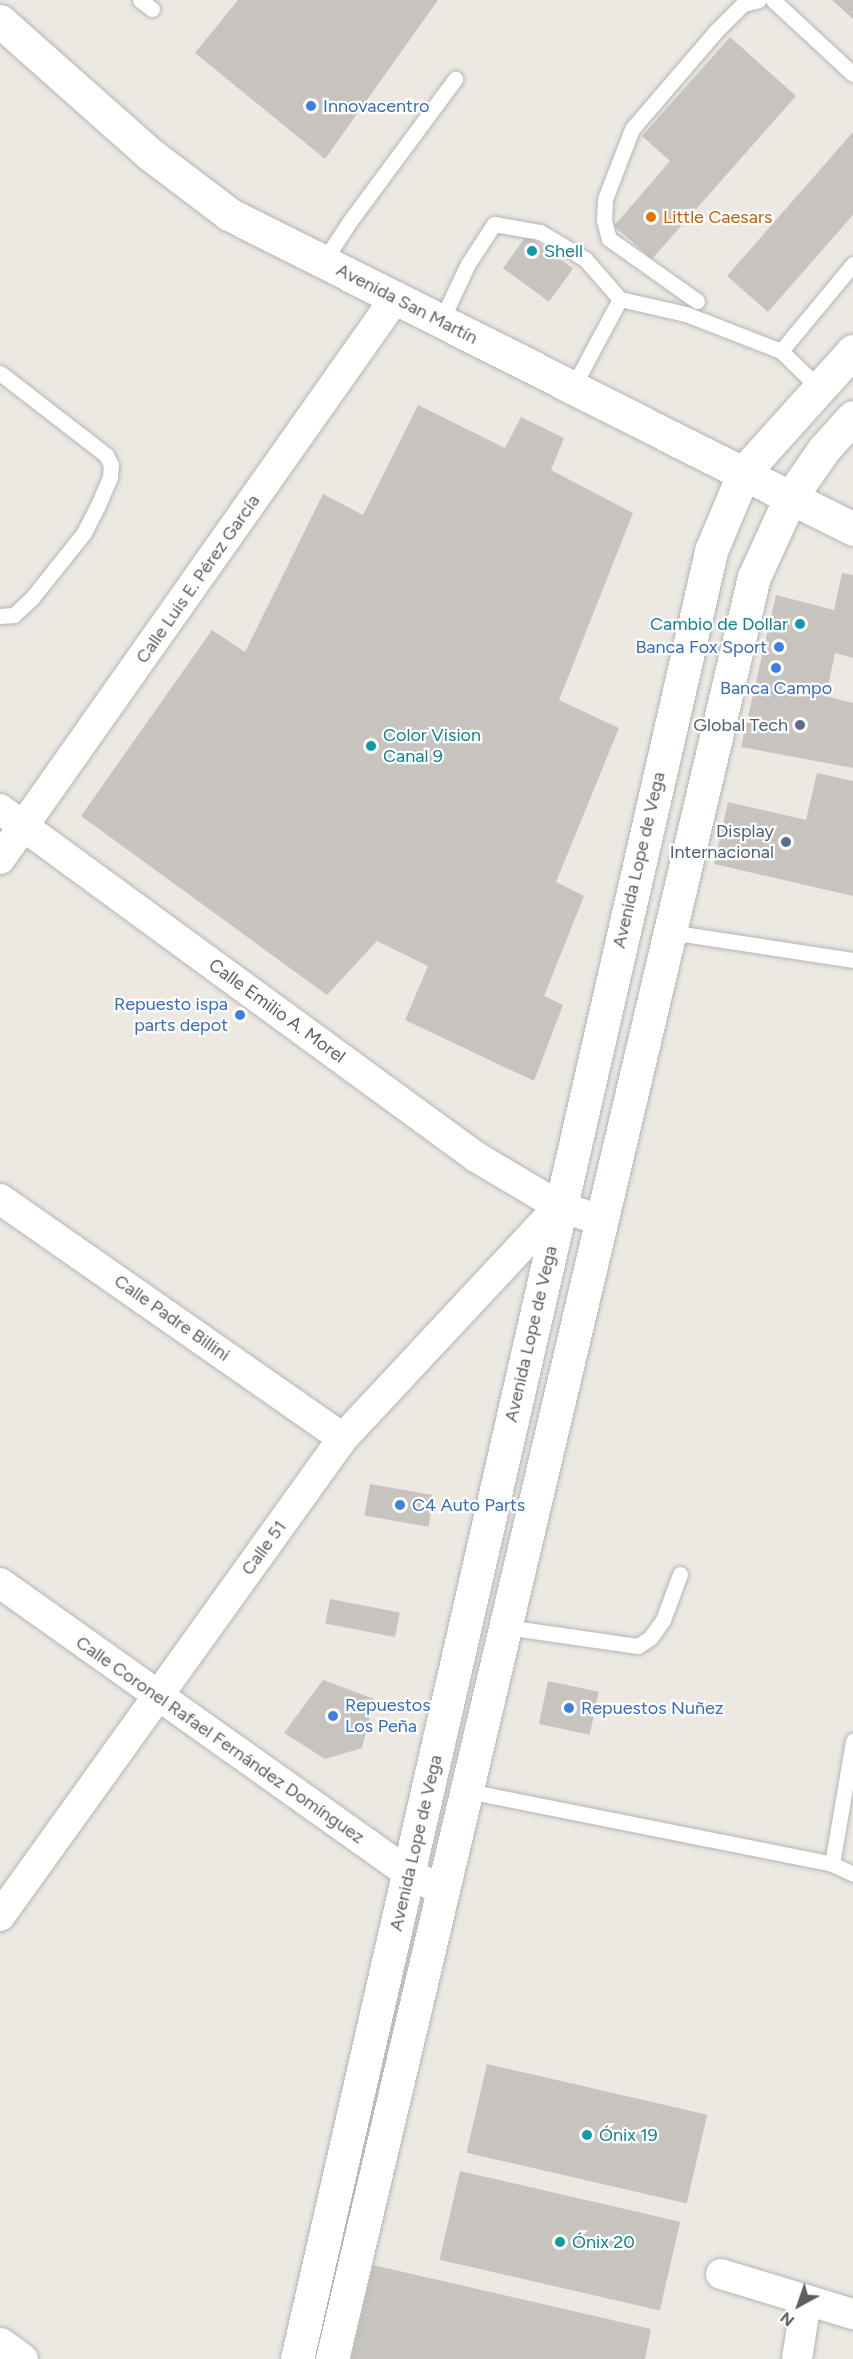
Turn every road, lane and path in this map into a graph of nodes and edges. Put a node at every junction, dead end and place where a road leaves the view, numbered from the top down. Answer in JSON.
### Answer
{"nodes":[{"id":1,"x":759,"y":0,"type":"edge"},
{"id":2,"x":773,"y":0,"type":"edge"},
{"id":3,"x":0,"y":21,"type":"edge"},
{"id":4,"x":853,"y":74,"type":"edge"},
{"id":5,"x":455,"y":79,"type":"dead end"},
{"id":6,"x":323,"y":262,"type":"junction"},
{"id":7,"x":853,"y":264,"type":"edge"},
{"id":8,"x":396,"y":297,"type":"junction"},
{"id":9,"x":620,"y":299,"type":"junction"},
{"id":10,"x":697,"y":301,"type":"dead end"},
{"id":11,"x":441,"y":321,"type":"junction"},
{"id":12,"x":781,"y":351,"type":"junction"},
{"id":13,"x":853,"y":351,"type":"edge"},
{"id":14,"x":0,"y":373,"type":"edge"},
{"id":15,"x":573,"y":387,"type":"junction"},
{"id":16,"x":819,"y":388,"type":"junction"},
{"id":17,"x":853,"y":417,"type":"edge"},
{"id":18,"x":744,"y":472,"type":"junction"},
{"id":19,"x":790,"y":498,"type":"junction"},
{"id":20,"x":853,"y":529,"type":"edge"},
{"id":21,"x":0,"y":616,"type":"edge"},
{"id":22,"x":0,"y":808,"type":"edge"},
{"id":23,"x":25,"y":826,"type":"junction"},
{"id":24,"x":0,"y":859,"type":"edge"},
{"id":25,"x":670,"y":932,"type":"junction"},
{"id":26,"x":853,"y":960,"type":"edge"},
{"id":27,"x":0,"y":1198,"type":"edge"},
{"id":28,"x":559,"y":1206,"type":"junction"},
{"id":29,"x":602,"y":1221,"type":"junction"},
{"id":30,"x":343,"y":1438,"type":"junction"},
{"id":31,"x":680,"y":1574,"type":"dead end"},
{"id":32,"x":0,"y":1583,"type":"edge"},
{"id":33,"x":506,"y":1627,"type":"junction"},
{"id":34,"x":159,"y":1696,"type":"junction"},
{"id":35,"x":853,"y":1741,"type":"edge"},
{"id":36,"x":468,"y":1791,"type":"junction"},
{"id":37,"x":832,"y":1864,"type":"junction"},
{"id":38,"x":853,"y":1874,"type":"edge"},
{"id":39,"x":410,"y":1875,"type":"junction"},
{"id":40,"x":444,"y":1891,"type":"junction"},
{"id":41,"x":4,"y":1900,"type":"edge"},
{"id":42,"x":721,"y":2274,"type":"dead end"},
{"id":43,"x":806,"y":2301,"type":"junction"},
{"id":44,"x":853,"y":2314,"type":"edge"},
{"id":45,"x":0,"y":2344,"type":"edge"},
{"id":46,"x":21,"y":2359,"type":"edge"},
{"id":47,"x":297,"y":2359,"type":"edge"},
{"id":48,"x":332,"y":2359,"type":"edge"},
{"id":49,"x":796,"y":2359,"type":"edge"}],
"edges":[{"from":1,"to":10,"type":"lane"},
{"from":2,"to":4,"type":"lane"},
{"from":3,"to":6,"type":"street","name":"Avenida San Martín"},
{"from":5,"to":6,"type":"lane"},
{"from":6,"to":8,"type":"street","name":"Avenida San Martín"},
{"from":7,"to":12,"type":"lane"},
{"from":8,"to":11,"type":"street","name":"Avenida San Martín"},
{"from":8,"to":23,"type":"street","name":"Calle Luis E. Pérez García"},
{"from":9,"to":11,"type":"lane"},
{"from":9,"to":12,"type":"lane"},
{"from":9,"to":15,"type":"lane"},
{"from":11,"to":15,"type":"street","name":"Avenida San Martín"},
{"from":12,"to":16,"type":"lane"},
{"from":13,"to":16,"type":"street","name":"Avenida Lope de Vega"},
{"from":14,"to":21,"type":"lane"},
{"from":15,"to":18,"type":"street","name":"Avenida San Martín"},
{"from":16,"to":18,"type":"street","name":"Avenida Lope de Vega"},
{"from":17,"to":19,"type":"street"},
{"from":18,"to":19,"type":"street","name":"Avenida San Martín"},
{"from":18,"to":28,"type":"street","name":"Avenida Lope de Vega"},
{"from":19,"to":20,"type":"street","name":"Avenida San Martín"},
{"from":19,"to":25,"type":"street"},
{"from":22,"to":23,"type":"street","name":"Calle Emilio A. Morel"},
{"from":23,"to":24,"type":"street","name":"Calle Luis E. Pérez García"},
{"from":23,"to":28,"type":"street","name":"Calle Emilio A. Morel"},
{"from":25,"to":26,"type":"lane"},
{"from":25,"to":29,"type":"street"},
{"from":27,"to":30,"type":"street","name":"Calle Padre Billini"},
{"from":28,"to":29,"type":"street","name":"Calle Emilio A. Morel"},
{"from":28,"to":30,"type":"street","name":"Calle 51"},
{"from":28,"to":39,"type":"street","name":"Avenida Lope de Vega"},
{"from":29,"to":33,"type":"street"},
{"from":30,"to":34,"type":"street","name":"Calle 51"},
{"from":31,"to":33,"type":"lane"},
{"from":32,"to":34,"type":"street","name":"Calle Coronel Rafael Fernández Domínguez"},
{"from":33,"to":36,"type":"street"},
{"from":34,"to":39,"type":"street","name":"Calle Coronel Rafael Fernández Domínguez"},
{"from":34,"to":41,"type":"street","name":"Calle 51"},
{"from":35,"to":37,"type":"lane"},
{"from":36,"to":37,"type":"lane"},
{"from":36,"to":40,"type":"street"},
{"from":37,"to":38,"type":"lane"},
{"from":39,"to":40,"type":"street","name":"Calle Coronel Rafael Fernández Domínguez"},
{"from":39,"to":47,"type":"street","name":"Avenida Lope de Vega"},
{"from":40,"to":48,"type":"street"},
{"from":42,"to":43,"type":"street"},
{"from":43,"to":44,"type":"street"},
{"from":43,"to":49,"type":"street"},
{"from":45,"to":46,"type":"street"}]}
